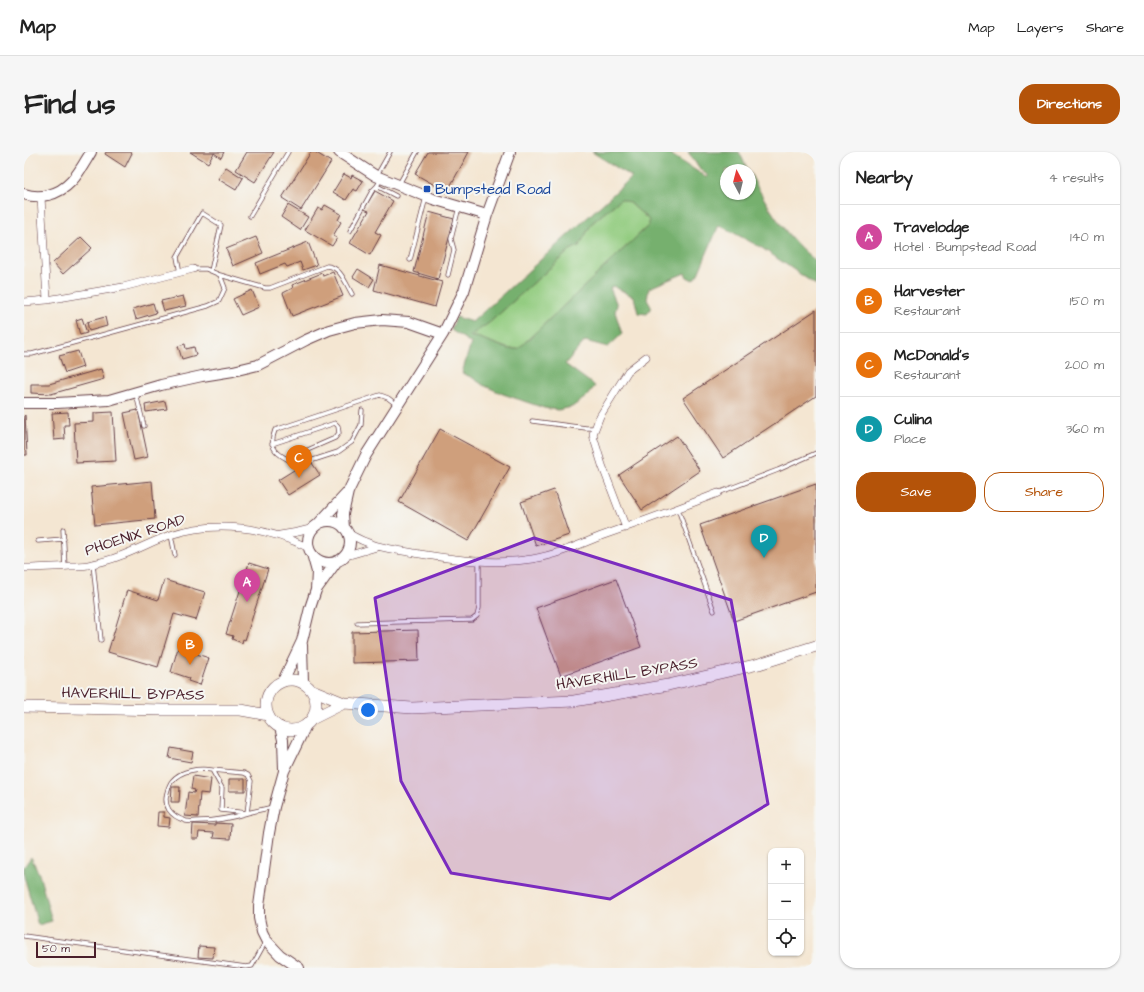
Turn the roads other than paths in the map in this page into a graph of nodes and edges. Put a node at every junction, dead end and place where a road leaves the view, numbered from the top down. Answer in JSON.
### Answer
{"nodes":[{"id":1,"x":91,"y":152,"type":"edge"},
{"id":2,"x":288,"y":152,"type":"edge"},
{"id":3,"x":339,"y":152,"type":"edge"},
{"id":4,"x":390,"y":152,"type":"edge"},
{"id":5,"x":417,"y":152,"type":"edge"},
{"id":6,"x":510,"y":152,"type":"edge"},
{"id":7,"x":378,"y":180,"type":"junction"},
{"id":8,"x":399,"y":185,"type":"junction"},
{"id":9,"x":24,"y":194,"type":"edge"},
{"id":10,"x":396,"y":196,"type":"dead end"},
{"id":11,"x":426,"y":196,"type":"junction"},
{"id":12,"x":41,"y":197,"type":"junction"},
{"id":13,"x":459,"y":206,"type":"junction"},
{"id":14,"x":487,"y":215,"type":"junction"},
{"id":15,"x":250,"y":216,"type":"dead end"},
{"id":16,"x":350,"y":231,"type":"dead end"},
{"id":17,"x":410,"y":260,"type":"dead end"},
{"id":18,"x":193,"y":269,"type":"joint"},
{"id":19,"x":211,"y":271,"type":"junction"},
{"id":20,"x":180,"y":273,"type":"junction"},
{"id":21,"x":220,"y":274,"type":"junction"},
{"id":22,"x":448,"y":275,"type":"dead end"},
{"id":23,"x":352,"y":294,"type":"dead end"},
{"id":24,"x":47,"y":300,"type":"junction"},
{"id":25,"x":24,"y":302,"type":"edge"},
{"id":26,"x":443,"y":334,"type":"junction"},
{"id":27,"x":24,"y":354,"type":"edge"},
{"id":28,"x":646,"y":357,"type":"dead end"},
{"id":29,"x":135,"y":393,"type":"junction"},
{"id":30,"x":24,"y":403,"type":"edge"},
{"id":31,"x":398,"y":406,"type":"junction"},
{"id":32,"x":362,"y":410,"type":"dead end"},
{"id":33,"x":532,"y":421,"type":"dead end"},
{"id":34,"x":144,"y":426,"type":"dead end"},
{"id":35,"x":595,"y":428,"type":"junction"},
{"id":36,"x":272,"y":444,"type":"junction"},
{"id":37,"x":816,"y":453,"type":"edge"},
{"id":38,"x":288,"y":459,"type":"junction"},
{"id":39,"x":348,"y":492,"type":"junction"},
{"id":40,"x":718,"y":493,"type":"joint"},
{"id":41,"x":678,"y":509,"type":"junction"},
{"id":42,"x":317,"y":525,"type":"junction"},
{"id":43,"x":626,"y":528,"type":"junction"},
{"id":44,"x":63,"y":529,"type":"dead end"},
{"id":45,"x":346,"y":531,"type":"junction"},
{"id":46,"x":171,"y":535,"type":"junction"},
{"id":47,"x":278,"y":535,"type":"junction"},
{"id":48,"x":64,"y":539,"type":"junction"},
{"id":49,"x":38,"y":541,"type":"dead end"},
{"id":50,"x":377,"y":547,"type":"junction"},
{"id":51,"x":311,"y":551,"type":"junction"},
{"id":52,"x":174,"y":554,"type":"dead end"},
{"id":53,"x":340,"y":559,"type":"junction"},
{"id":54,"x":480,"y":562,"type":"junction"},
{"id":55,"x":92,"y":564,"type":"junction"},
{"id":56,"x":65,"y":567,"type":"junction"},
{"id":57,"x":24,"y":568,"type":"edge"},
{"id":58,"x":316,"y":590,"type":"junction"},
{"id":59,"x":714,"y":611,"type":"dead end"},
{"id":60,"x":357,"y":623,"type":"dead end"},
{"id":61,"x":101,"y":640,"type":"dead end"},
{"id":62,"x":302,"y":641,"type":"junction"},
{"id":63,"x":816,"y":646,"type":"edge"},
{"id":64,"x":283,"y":681,"type":"junction"},
{"id":65,"x":306,"y":686,"type":"junction"},
{"id":66,"x":266,"y":700,"type":"junction"},
{"id":67,"x":344,"y":703,"type":"junction"},
{"id":68,"x":24,"y":707,"type":"edge"},
{"id":69,"x":241,"y":710,"type":"junction"},
{"id":70,"x":268,"y":715,"type":"junction"},
{"id":71,"x":309,"y":722,"type":"junction"},
{"id":72,"x":280,"y":728,"type":"junction"},
{"id":73,"x":212,"y":770,"type":"junction"},
{"id":74,"x":284,"y":771,"type":"junction"},
{"id":75,"x":274,"y":807,"type":"junction"},
{"id":76,"x":247,"y":813,"type":"junction"},
{"id":77,"x":24,"y":936,"type":"edge"},
{"id":78,"x":266,"y":940,"type":"junction"},
{"id":79,"x":228,"y":966,"type":"edge"},
{"id":80,"x":299,"y":968,"type":"edge"}],
"edges":[{"from":1,"to":12,"type":"main road"},
{"from":2,"to":15,"type":"lane"},
{"from":3,"to":7,"type":"main road"},
{"from":4,"to":7,"type":"lane"},
{"from":5,"to":8,"type":"lane"},
{"from":6,"to":14,"type":"main road"},
{"from":7,"to":8,"type":"main road"},
{"from":7,"to":10,"type":"lane"},
{"from":7,"to":16,"type":"lane"},
{"from":8,"to":11,"type":"main road"},
{"from":9,"to":12,"type":"main road"},
{"from":11,"to":13,"type":"main road"},
{"from":11,"to":17,"type":"lane"},
{"from":12,"to":24,"type":"street"},
{"from":13,"to":14,"type":"main road"},
{"from":13,"to":22,"type":"lane"},
{"from":14,"to":26,"type":"main road"},
{"from":18,"to":19,"type":"lane"},
{"from":18,"to":20,"type":"street"},
{"from":19,"to":20,"type":"lane"},
{"from":19,"to":21,"type":"lane"},
{"from":20,"to":24,"type":"street"},
{"from":21,"to":23,"type":"lane"},
{"from":21,"to":27,"type":"lane"},
{"from":24,"to":25,"type":"street"},
{"from":26,"to":29,"type":"main road"},
{"from":26,"to":31,"type":"main road"},
{"from":28,"to":35,"type":"street"},
{"from":29,"to":30,"type":"main road"},
{"from":29,"to":34,"type":"lane"},
{"from":31,"to":36,"type":"lane"},
{"from":31,"to":39,"type":"main road"},
{"from":32,"to":38,"type":"lane"},
{"from":33,"to":35,"type":"lane"},
{"from":35,"to":43,"type":"street"},
{"from":36,"to":38,"type":"lane"},
{"from":36,"to":38,"type":"lane"},
{"from":37,"to":40,"type":"lane"},
{"from":39,"to":42,"type":"main road"},
{"from":39,"to":45,"type":"main road"},
{"from":40,"to":41,"type":"street"},
{"from":41,"to":43,"type":"street"},
{"from":41,"to":59,"type":"lane"},
{"from":42,"to":45,"type":"main road"},
{"from":42,"to":47,"type":"street","name":"PHOENIX ROAD"},
{"from":42,"to":51,"type":"main road"},
{"from":43,"to":54,"type":"street"},
{"from":44,"to":48,"type":"lane"},
{"from":45,"to":50,"type":"street"},
{"from":45,"to":53,"type":"main road"},
{"from":46,"to":47,"type":"street","name":"PHOENIX ROAD"},
{"from":46,"to":52,"type":"lane"},
{"from":46,"to":55,"type":"street","name":"PHOENIX ROAD"},
{"from":47,"to":51,"type":"street","name":"PHOENIX ROAD"},
{"from":48,"to":49,"type":"lane"},
{"from":48,"to":56,"type":"lane"},
{"from":50,"to":53,"type":"street"},
{"from":50,"to":54,"type":"street"},
{"from":51,"to":53,"type":"main road"},
{"from":51,"to":58,"type":"main road"},
{"from":53,"to":58,"type":"main road"},
{"from":54,"to":60,"type":"lane"},
{"from":55,"to":56,"type":"street","name":"PHOENIX ROAD"},
{"from":55,"to":61,"type":"lane"},
{"from":56,"to":57,"type":"street","name":"PHOENIX ROAD"},
{"from":58,"to":62,"type":"main road"},
{"from":62,"to":64,"type":"main road"},
{"from":62,"to":65,"type":"main road"},
{"from":63,"to":67,"type":"main road","name":"HAVERHILL BYPASS"},
{"from":64,"to":65,"type":"main road"},
{"from":64,"to":66,"type":"main road"},
{"from":65,"to":67,"type":"main road","name":"HAVERHILL BYPASS"},
{"from":65,"to":71,"type":"main road"},
{"from":66,"to":69,"type":"main road","name":"HAVERHILL BYPASS"},
{"from":66,"to":70,"type":"main road"},
{"from":67,"to":71,"type":"main road"},
{"from":68,"to":69,"type":"main road","name":"HAVERHILL BYPASS"},
{"from":69,"to":70,"type":"main road","name":"HAVERHILL BYPASS"},
{"from":70,"to":72,"type":"main road"},
{"from":71,"to":72,"type":"main road"},
{"from":71,"to":74,"type":"main road"},
{"from":72,"to":74,"type":"main road"},
{"from":73,"to":76,"type":"lane"},
{"from":73,"to":76,"type":"lane"},
{"from":73,"to":76,"type":"lane"},
{"from":74,"to":75,"type":"main road"},
{"from":75,"to":76,"type":"lane"},
{"from":75,"to":78,"type":"main road"},
{"from":77,"to":79,"type":"lane"},
{"from":78,"to":79,"type":"lane"},
{"from":78,"to":80,"type":"main road"}]}
